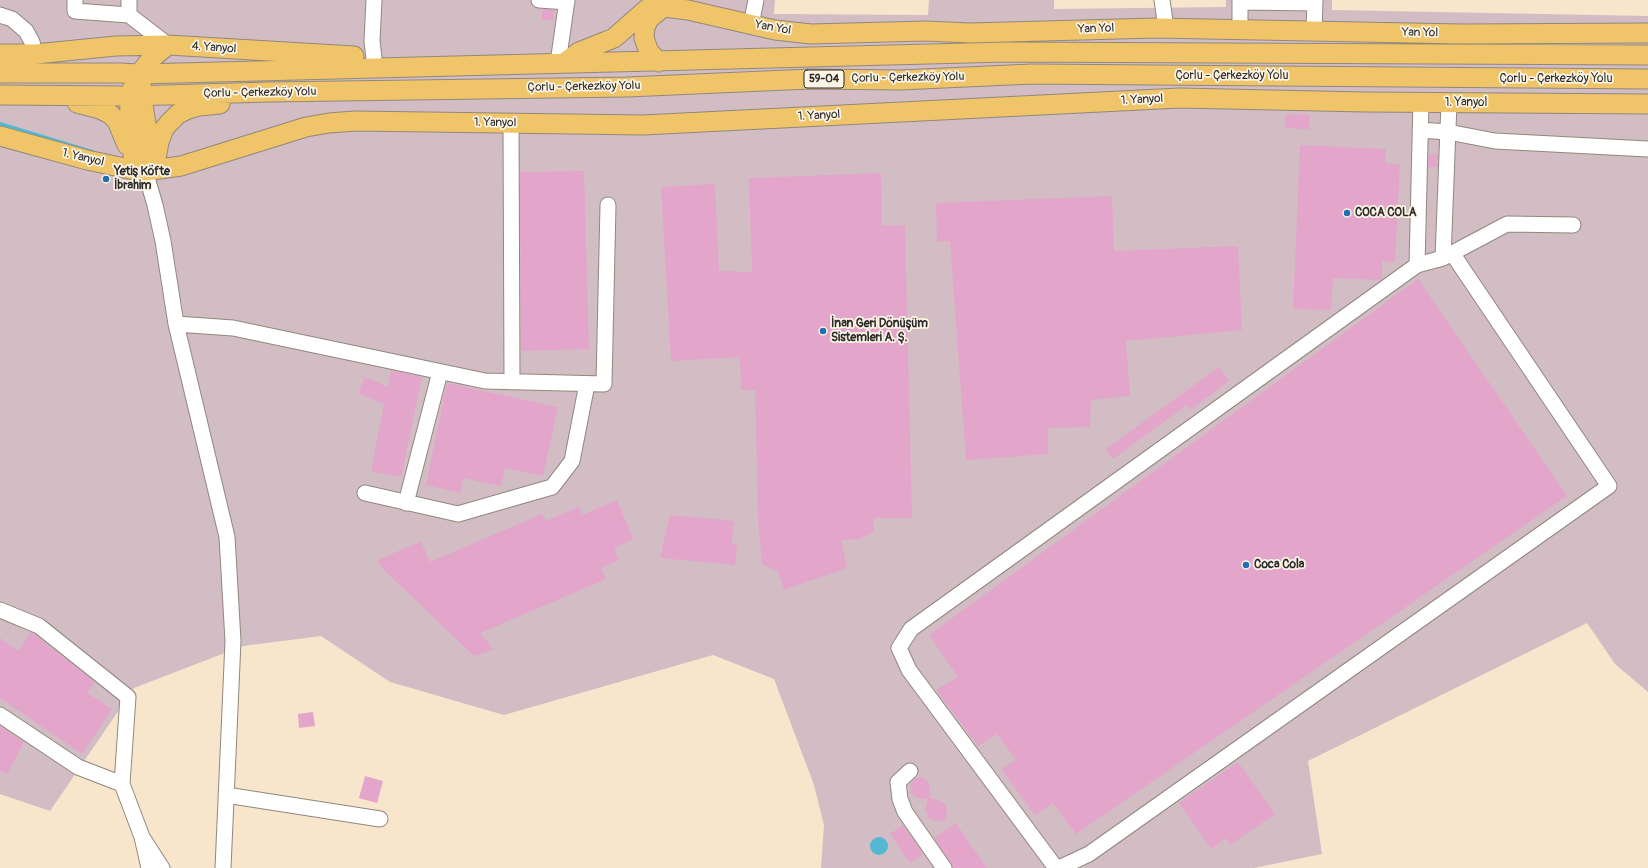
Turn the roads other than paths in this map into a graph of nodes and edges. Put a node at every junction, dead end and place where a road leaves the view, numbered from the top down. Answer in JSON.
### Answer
{"nodes":[{"id":1,"x":75,"y":0,"type":"edge"},
{"id":2,"x":374,"y":0,"type":"edge"},
{"id":3,"x":539,"y":0,"type":"edge"},
{"id":4,"x":756,"y":0,"type":"edge"},
{"id":5,"x":1162,"y":0,"type":"edge"},
{"id":6,"x":567,"y":1,"type":"edge"},
{"id":7,"x":1240,"y":1,"type":"edge"},
{"id":8,"x":1315,"y":2,"type":"edge"},
{"id":9,"x":664,"y":6,"type":"junction"},
{"id":10,"x":129,"y":7,"type":"edge"},
{"id":11,"x":0,"y":15,"type":"edge"},
{"id":12,"x":751,"y":25,"type":"junction"},
{"id":13,"x":1166,"y":28,"type":"junction"},
{"id":14,"x":1240,"y":29,"type":"junction"},
{"id":15,"x":1314,"y":31,"type":"junction"},
{"id":16,"x":1648,"y":33,"type":"edge"},
{"id":17,"x":168,"y":45,"type":"junction"},
{"id":18,"x":0,"y":54,"type":"edge"},
{"id":19,"x":35,"y":54,"type":"junction"},
{"id":20,"x":1648,"y":55,"type":"edge"},
{"id":21,"x":374,"y":58,"type":"junction"},
{"id":22,"x":659,"y":62,"type":"junction"},
{"id":23,"x":561,"y":63,"type":"junction"},
{"id":24,"x":427,"y":66,"type":"junction"},
{"id":25,"x":0,"y":73,"type":"edge"},
{"id":26,"x":99,"y":73,"type":"junction"},
{"id":27,"x":139,"y":74,"type":"junction"},
{"id":28,"x":1648,"y":79,"type":"edge"},
{"id":29,"x":269,"y":92,"type":"junction"},
{"id":30,"x":0,"y":95,"type":"edge"},
{"id":31,"x":46,"y":95,"type":"junction"},
{"id":32,"x":135,"y":96,"type":"junction"},
{"id":33,"x":1421,"y":102,"type":"junction"},
{"id":34,"x":1449,"y":103,"type":"junction"},
{"id":35,"x":1648,"y":104,"type":"edge"},
{"id":36,"x":511,"y":123,"type":"junction"},
{"id":37,"x":1420,"y":130,"type":"junction"},
{"id":38,"x":1448,"y":132,"type":"junction"},
{"id":39,"x":0,"y":136,"type":"edge"},
{"id":40,"x":1648,"y":148,"type":"edge"},
{"id":41,"x":144,"y":170,"type":"junction"},
{"id":42,"x":608,"y":205,"type":"dead end"},
{"id":43,"x":1573,"y":225,"type":"dead end"},
{"id":44,"x":1447,"y":256,"type":"junction"},
{"id":45,"x":1417,"y":265,"type":"junction"},
{"id":46,"x":176,"y":324,"type":"junction"},
{"id":47,"x":440,"y":372,"type":"junction"},
{"id":48,"x":512,"y":382,"type":"junction"},
{"id":49,"x":587,"y":384,"type":"junction"},
{"id":50,"x":365,"y":493,"type":"dead end"},
{"id":51,"x":406,"y":503,"type":"junction"},
{"id":52,"x":0,"y":610,"type":"edge"},
{"id":53,"x":0,"y":715,"type":"edge"},
{"id":54,"x":910,"y":771,"type":"dead end"},
{"id":55,"x":122,"y":784,"type":"junction"},
{"id":56,"x":226,"y":795,"type":"junction"},
{"id":57,"x":380,"y":819,"type":"dead end"},
{"id":58,"x":142,"y":837,"type":"junction"},
{"id":59,"x":149,"y":868,"type":"edge"},
{"id":60,"x":162,"y":868,"type":"edge"},
{"id":61,"x":223,"y":868,"type":"edge"},
{"id":62,"x":944,"y":868,"type":"edge"},
{"id":63,"x":1056,"y":868,"type":"edge"},
{"id":64,"x":1060,"y":868,"type":"edge"}],
"edges":[{"from":1,"to":10,"type":"street"},
{"from":2,"to":21,"type":"street"},
{"from":3,"to":6,"type":"street"},
{"from":4,"to":12,"type":"street"},
{"from":5,"to":13,"type":"street"},
{"from":6,"to":23,"type":"street"},
{"from":7,"to":8,"type":"street"},
{"from":7,"to":14,"type":"street"},
{"from":8,"to":15,"type":"street"},
{"from":9,"to":12,"type":"main road","name":"Yan Yol"},
{"from":9,"to":22,"type":"main road"},
{"from":9,"to":23,"type":"main road","name":"Yan Yol"},
{"from":10,"to":17,"type":"street"},
{"from":11,"to":19,"type":"street"},
{"from":12,"to":13,"type":"main road","name":"Yan Yol"},
{"from":13,"to":14,"type":"main road","name":"Yan Yol"},
{"from":14,"to":15,"type":"main road","name":"Yan Yol"},
{"from":15,"to":16,"type":"main road","name":"Yan Yol"},
{"from":17,"to":19,"type":"main road","name":"4. Yanyol"},
{"from":17,"to":21,"type":"main road","name":"4. Yanyol"},
{"from":17,"to":27,"type":"main road"},
{"from":18,"to":19,"type":"main road","name":"4. Yanyol"},
{"from":19,"to":26,"type":"main road"},
{"from":20,"to":22,"type":"main road","name":"Çorlu - Çerkezköy Yolu","number":"59-04"},
{"from":21,"to":24,"type":"main road","name":"4. Yanyol"},
{"from":22,"to":23,"type":"main road","name":"Çorlu - Çerkezköy Yolu","number":"59-04"},
{"from":23,"to":24,"type":"main road","name":"Çorlu - Çerkezköy Yolu","number":"59-04"},
{"from":24,"to":27,"type":"main road","name":"Çorlu - Çerkezköy Yolu","number":"59-04"},
{"from":25,"to":26,"type":"main road","name":"Çorlu - Çerkezköy Yolu","number":"59-04"},
{"from":26,"to":27,"type":"main road","name":"Çorlu - Çerkezköy Yolu","number":"59-04"},
{"from":27,"to":32,"type":"main road"},
{"from":28,"to":29,"type":"main road","name":"Çorlu - Çerkezköy Yolu","number":"59-04"},
{"from":29,"to":32,"type":"main road","name":"Çorlu - Çerkezköy Yolu","number":"59-04"},
{"from":29,"to":41,"type":"main road"},
{"from":30,"to":31,"type":"main road","name":"Çorlu - Çerkezköy Yolu","number":"59-04"},
{"from":31,"to":32,"type":"main road","name":"Çorlu - Çerkezköy Yolu","number":"59-04"},
{"from":31,"to":41,"type":"main road"},
{"from":32,"to":41,"type":"main road"},
{"from":33,"to":34,"type":"main road","name":"1. Yanyol"},
{"from":33,"to":36,"type":"main road","name":"1. Yanyol"},
{"from":33,"to":37,"type":"street"},
{"from":34,"to":35,"type":"main road","name":"1. Yanyol"},
{"from":34,"to":38,"type":"street"},
{"from":36,"to":41,"type":"main road","name":"1. Yanyol"},
{"from":36,"to":48,"type":"street"},
{"from":37,"to":38,"type":"street"},
{"from":37,"to":45,"type":"street"},
{"from":38,"to":40,"type":"street"},
{"from":38,"to":44,"type":"street"},
{"from":39,"to":41,"type":"main road","name":"1. Yanyol"},
{"from":41,"to":46,"type":"street"},
{"from":42,"to":49,"type":"street"},
{"from":43,"to":44,"type":"street"},
{"from":44,"to":45,"type":"street"},
{"from":44,"to":64,"type":"street"},
{"from":45,"to":63,"type":"street"},
{"from":46,"to":47,"type":"street"},
{"from":46,"to":56,"type":"street"},
{"from":47,"to":48,"type":"street"},
{"from":47,"to":51,"type":"street"},
{"from":48,"to":49,"type":"street"},
{"from":49,"to":51,"type":"street"},
{"from":50,"to":51,"type":"street"},
{"from":52,"to":55,"type":"street"},
{"from":53,"to":55,"type":"street"},
{"from":54,"to":62,"type":"street"},
{"from":55,"to":58,"type":"street"},
{"from":56,"to":57,"type":"street"},
{"from":56,"to":61,"type":"street"},
{"from":58,"to":59,"type":"street"},
{"from":58,"to":60,"type":"street"}]}
